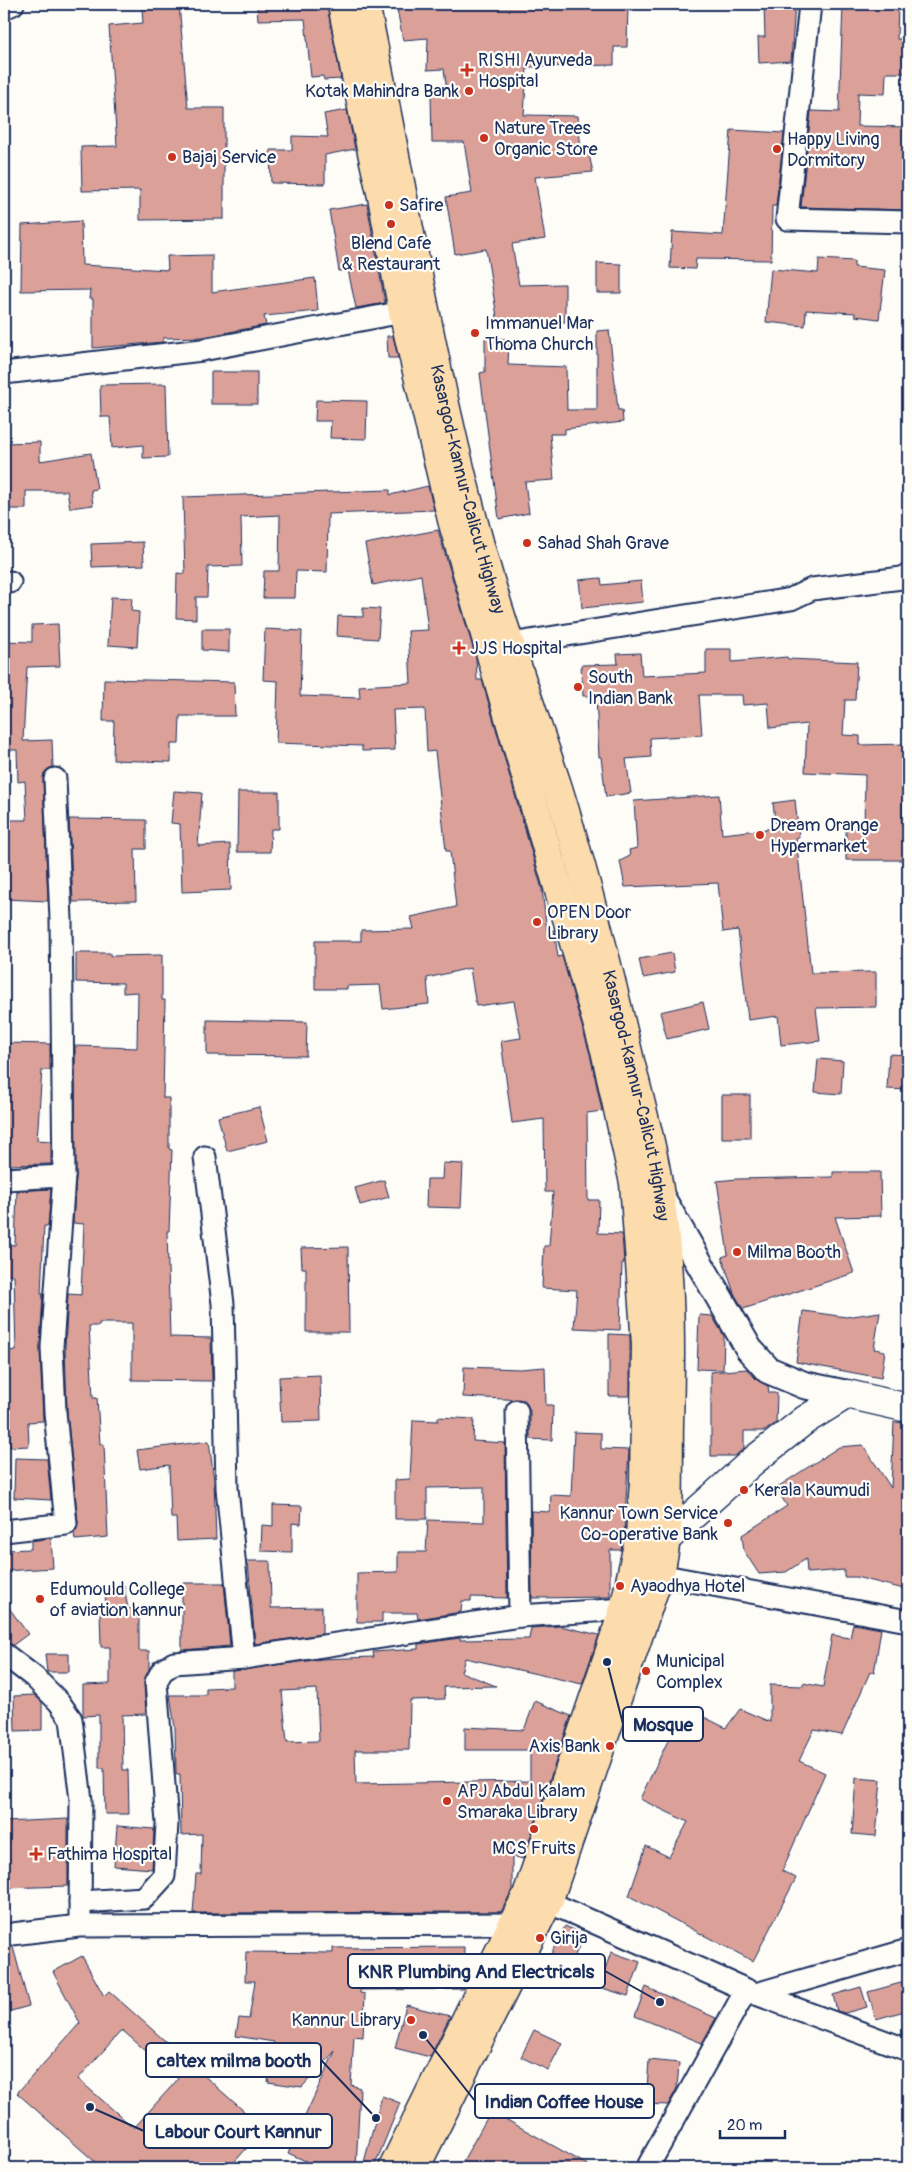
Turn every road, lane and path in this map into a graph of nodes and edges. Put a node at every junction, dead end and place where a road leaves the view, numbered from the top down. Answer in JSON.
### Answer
{"nodes":[{"id":1,"x":342,"y":4,"type":"edge"},
{"id":2,"x":365,"y":4,"type":"edge"},
{"id":3,"x":810,"y":4,"type":"edge"},
{"id":4,"x":908,"y":222,"type":"edge"},
{"id":5,"x":403,"y":312,"type":"junction"},
{"id":6,"x":4,"y":373,"type":"edge"},
{"id":7,"x":908,"y":575,"type":"edge"},
{"id":8,"x":511,"y":644,"type":"junction"},
{"id":9,"x":55,"y":779,"type":"dead end"},
{"id":10,"x":205,"y":1157,"type":"dead end"},
{"id":11,"x":64,"y":1176,"type":"junction"},
{"id":12,"x":4,"y":1180,"type":"edge"},
{"id":13,"x":660,"y":1195,"type":"junction"},
{"id":14,"x":847,"y":1394,"type":"junction"},
{"id":15,"x":908,"y":1408,"type":"edge"},
{"id":16,"x":517,"y":1411,"type":"dead end"},
{"id":17,"x":4,"y":1531,"type":"edge"},
{"id":18,"x":665,"y":1540,"type":"junction"},
{"id":19,"x":632,"y":1572,"type":"junction"},
{"id":20,"x":659,"y":1575,"type":"junction"},
{"id":21,"x":624,"y":1609,"type":"junction"},
{"id":22,"x":520,"y":1616,"type":"junction"},
{"id":23,"x":908,"y":1621,"type":"edge"},
{"id":24,"x":4,"y":1654,"type":"edge"},
{"id":25,"x":244,"y":1658,"type":"junction"},
{"id":26,"x":80,"y":1902,"type":"junction"},
{"id":27,"x":548,"y":1902,"type":"junction"},
{"id":28,"x":512,"y":1924,"type":"junction"},
{"id":29,"x":79,"y":1926,"type":"junction"},
{"id":30,"x":4,"y":1935,"type":"edge"},
{"id":31,"x":908,"y":1950,"type":"edge"},
{"id":32,"x":751,"y":1992,"type":"junction"},
{"id":33,"x":908,"y":2050,"type":"edge"},
{"id":34,"x":393,"y":2168,"type":"edge"},
{"id":35,"x":415,"y":2168,"type":"edge"},
{"id":36,"x":646,"y":2168,"type":"edge"}],
"edges":[{"from":1,"to":5,"type":"highway","name":"Kasargod-Kannur-Calicut Highway"},
{"from":2,"to":8,"type":"highway","name":"Kasargod-Kannur-Calicut Highway"},
{"from":3,"to":4,"type":"street"},
{"from":5,"to":6,"type":"street"},
{"from":5,"to":19,"type":"highway","name":"Kasargod-Kannur-Calicut Highway"},
{"from":7,"to":8,"type":"street"},
{"from":8,"to":13,"type":"highway","name":"Kasargod-Kannur-Calicut Highway"},
{"from":9,"to":11,"type":"street"},
{"from":10,"to":25,"type":"street"},
{"from":11,"to":12,"type":"street"},
{"from":11,"to":17,"type":"street"},
{"from":13,"to":14,"type":"street"},
{"from":13,"to":18,"type":"highway","name":"Kasargod-Kannur-Calicut Highway"},
{"from":14,"to":15,"type":"main road"},
{"from":14,"to":18,"type":"main road"},
{"from":16,"to":22,"type":"street"},
{"from":18,"to":20,"type":"highway","name":"Kasargod-Kannur-Calicut Highway"},
{"from":19,"to":20,"type":"highway"},
{"from":19,"to":21,"type":"highway","name":"Kasargod-Kannur-Calicut Highway"},
{"from":20,"to":23,"type":"street"},
{"from":20,"to":27,"type":"highway","name":"Kasargod-Kannur-Calicut Highway"},
{"from":21,"to":22,"type":"street"},
{"from":21,"to":28,"type":"highway","name":"Kasargod-Kannur-Calicut Highway"},
{"from":22,"to":25,"type":"street"},
{"from":24,"to":26,"type":"street"},
{"from":25,"to":26,"type":"street"},
{"from":26,"to":29,"type":"street"},
{"from":27,"to":32,"type":"street"},
{"from":27,"to":35,"type":"highway","name":"Kasargod-Kannur-Calicut Highway"},
{"from":28,"to":29,"type":"street"},
{"from":28,"to":34,"type":"highway","name":"Kasargod-Kannur-Calicut Highway"},
{"from":29,"to":30,"type":"street"},
{"from":31,"to":32,"type":"street"},
{"from":32,"to":33,"type":"street"},
{"from":32,"to":36,"type":"street"}]}
